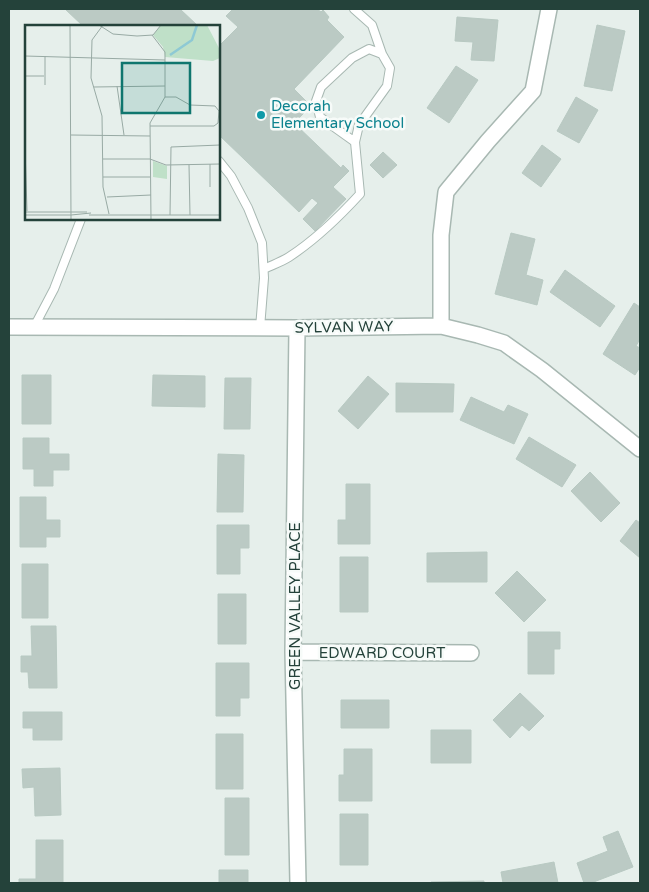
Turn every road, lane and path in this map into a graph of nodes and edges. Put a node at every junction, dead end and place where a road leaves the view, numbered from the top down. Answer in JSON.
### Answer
{"nodes":[{"id":1,"x":354,"y":9,"type":"edge"},
{"id":2,"x":549,"y":9,"type":"edge"},
{"id":3,"x":382,"y":54,"type":"junction"},
{"id":4,"x":355,"y":142,"type":"junction"},
{"id":5,"x":220,"y":162,"type":"edge"},
{"id":6,"x":82,"y":220,"type":"edge"},
{"id":7,"x":264,"y":269,"type":"junction"},
{"id":8,"x":441,"y":326,"type":"junction"},
{"id":9,"x":9,"y":327,"type":"edge"},
{"id":10,"x":34,"y":327,"type":"junction"},
{"id":11,"x":260,"y":328,"type":"junction"},
{"id":12,"x":297,"y":328,"type":"junction"},
{"id":13,"x":640,"y":449,"type":"edge"},
{"id":14,"x":293,"y":652,"type":"junction"},
{"id":15,"x":471,"y":653,"type":"dead end"},
{"id":16,"x":298,"y":883,"type":"edge"}],
"edges":[{"from":1,"to":3,"type":"lane"},
{"from":2,"to":8,"type":"street"},
{"from":3,"to":4,"type":"lane"},
{"from":3,"to":4,"type":"lane"},
{"from":4,"to":7,"type":"lane"},
{"from":5,"to":7,"type":"lane"},
{"from":6,"to":10,"type":"lane"},
{"from":7,"to":11,"type":"lane"},
{"from":8,"to":12,"type":"street","name":"SYLVAN WAY"},
{"from":8,"to":13,"type":"street","name":"SYLVAN WAY"},
{"from":9,"to":10,"type":"street","name":"SYLVAN WAY"},
{"from":10,"to":11,"type":"street","name":"SYLVAN WAY"},
{"from":11,"to":12,"type":"street","name":"SYLVAN WAY"},
{"from":12,"to":14,"type":"street","name":"GREEN VALLEY PLACE"},
{"from":14,"to":15,"type":"street","name":"EDWARD COURT"},
{"from":14,"to":16,"type":"street","name":"GREEN VALLEY PLACE"}]}
